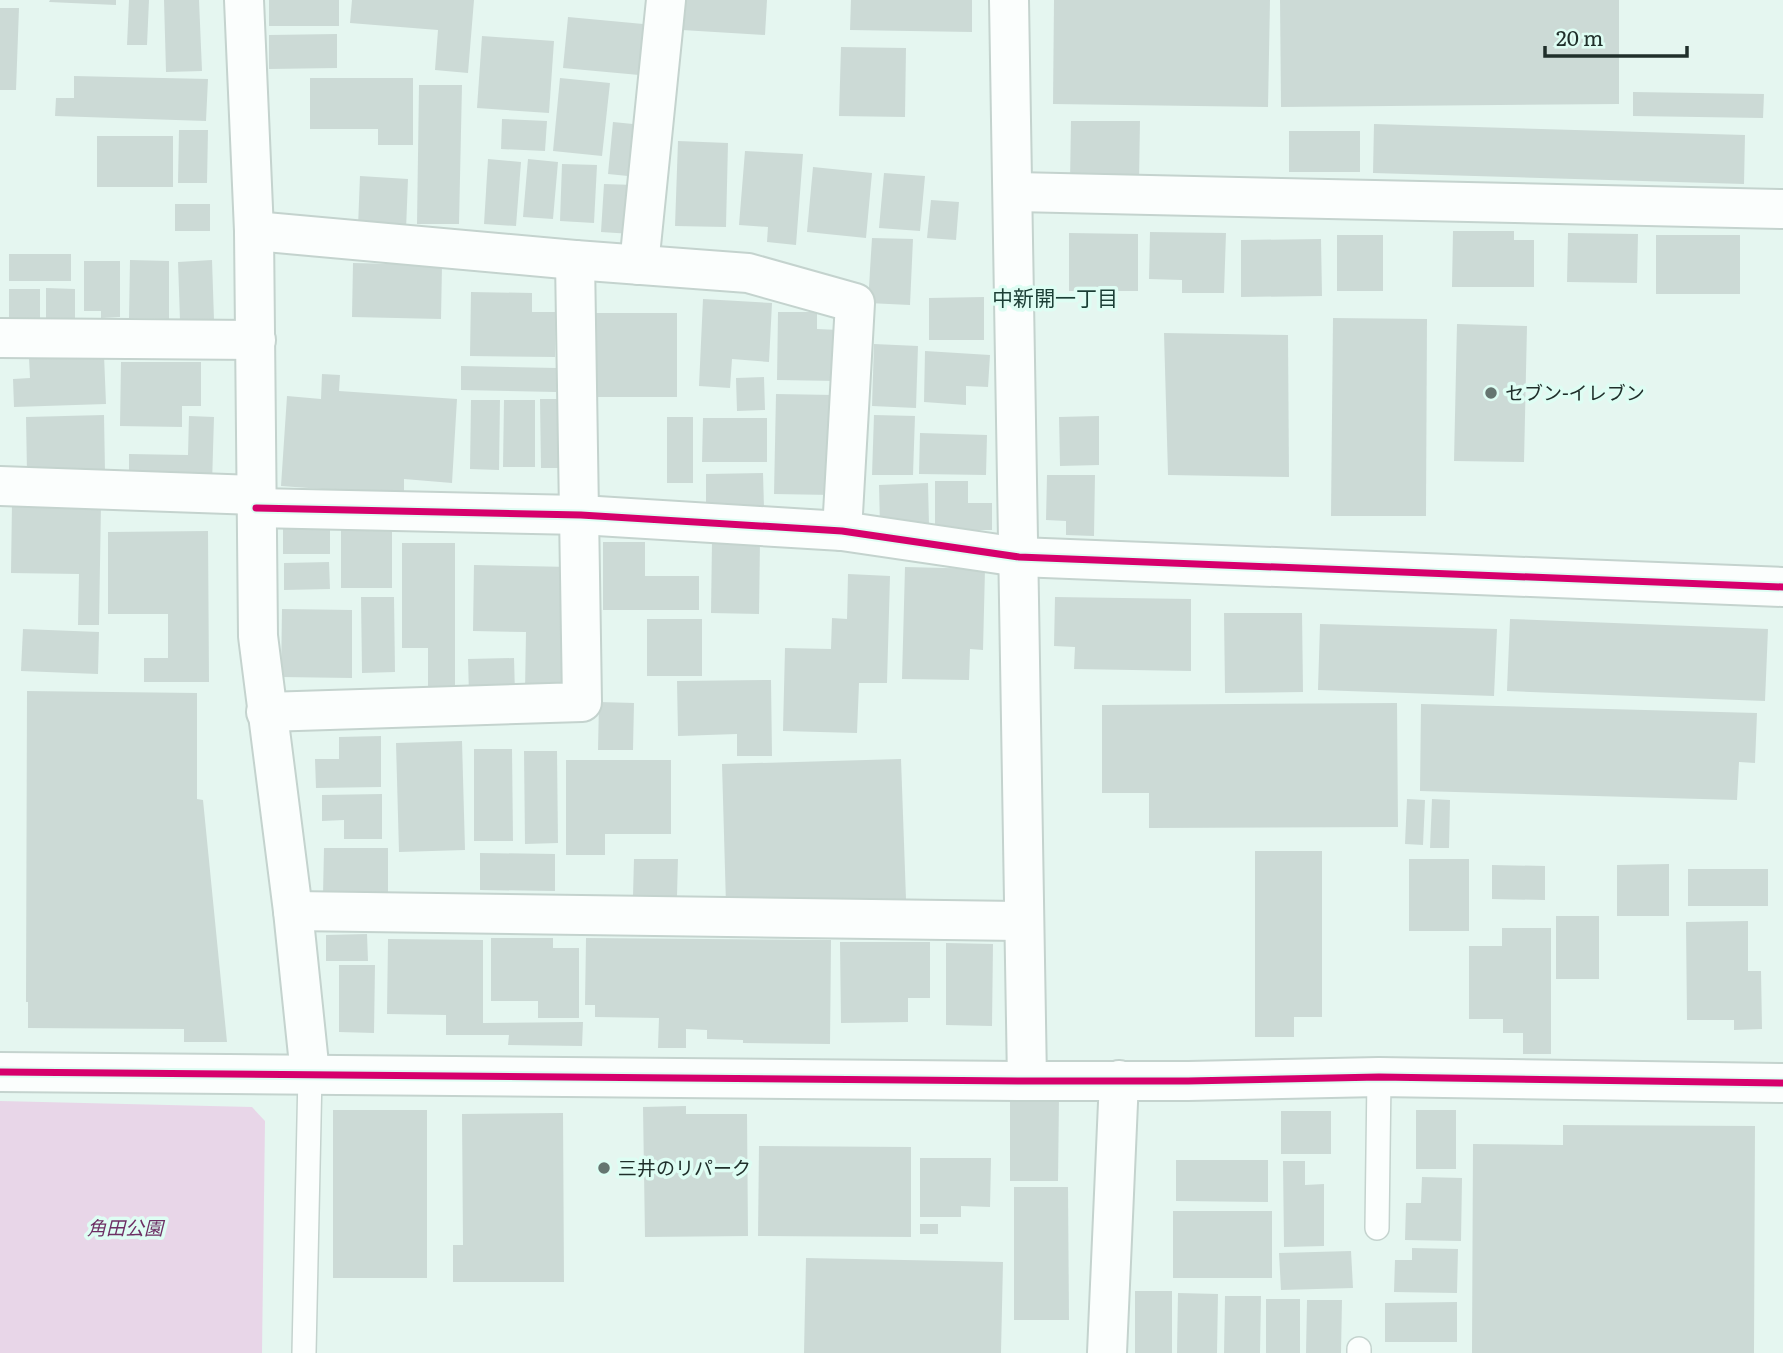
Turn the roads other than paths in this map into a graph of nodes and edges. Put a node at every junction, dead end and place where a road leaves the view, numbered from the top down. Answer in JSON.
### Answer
{"nodes":[{"id":1,"x":244,"y":0,"type":"edge"},
{"id":2,"x":666,"y":0,"type":"edge"},
{"id":3,"x":1009,"y":0,"type":"edge"},
{"id":4,"x":1014,"y":192,"type":"junction"},
{"id":5,"x":1783,"y":209,"type":"edge"},
{"id":6,"x":254,"y":231,"type":"junction"},
{"id":7,"x":575,"y":260,"type":"junction"},
{"id":8,"x":639,"y":265,"type":"junction"},
{"id":9,"x":0,"y":338,"type":"edge"},
{"id":10,"x":256,"y":341,"type":"junction"},
{"id":11,"x":0,"y":486,"type":"edge"},
{"id":12,"x":256,"y":502,"type":"junction"},
{"id":13,"x":581,"y":515,"type":"junction"},
{"id":14,"x":842,"y":531,"type":"junction"},
{"id":15,"x":1020,"y":557,"type":"junction"},
{"id":16,"x":1783,"y":587,"type":"edge"},
{"id":17,"x":266,"y":712,"type":"junction"},
{"id":18,"x":293,"y":911,"type":"junction"},
{"id":19,"x":1024,"y":921,"type":"junction"},
{"id":20,"x":0,"y":1072,"type":"edge"},
{"id":21,"x":310,"y":1074,"type":"junction"},
{"id":22,"x":1379,"y":1077,"type":"junction"},
{"id":23,"x":1119,"y":1080,"type":"junction"},
{"id":24,"x":1027,"y":1081,"type":"junction"},
{"id":25,"x":1783,"y":1083,"type":"edge"},
{"id":26,"x":1377,"y":1228,"type":"dead end"},
{"id":27,"x":304,"y":1353,"type":"edge"},
{"id":28,"x":1107,"y":1353,"type":"edge"}],
"edges":[{"from":1,"to":6,"type":"street"},
{"from":2,"to":8,"type":"street"},
{"from":3,"to":4,"type":"street"},
{"from":4,"to":5,"type":"street"},
{"from":4,"to":15,"type":"street"},
{"from":6,"to":7,"type":"street"},
{"from":6,"to":10,"type":"street"},
{"from":7,"to":8,"type":"street"},
{"from":7,"to":13,"type":"street"},
{"from":8,"to":14,"type":"street"},
{"from":9,"to":10,"type":"street"},
{"from":10,"to":12,"type":"street"},
{"from":11,"to":12,"type":"street"},
{"from":12,"to":13,"type":"street"},
{"from":12,"to":17,"type":"street"},
{"from":13,"to":14,"type":"street"},
{"from":13,"to":17,"type":"street"},
{"from":14,"to":15,"type":"street"},
{"from":15,"to":16,"type":"street"},
{"from":15,"to":19,"type":"street"},
{"from":17,"to":18,"type":"street"},
{"from":18,"to":19,"type":"street"},
{"from":18,"to":21,"type":"street"},
{"from":19,"to":24,"type":"street"},
{"from":20,"to":21,"type":"street"},
{"from":21,"to":24,"type":"street"},
{"from":21,"to":27,"type":"lane"},
{"from":22,"to":23,"type":"street"},
{"from":22,"to":25,"type":"street"},
{"from":22,"to":26,"type":"lane"},
{"from":23,"to":24,"type":"street"},
{"from":23,"to":28,"type":"street"}]}
